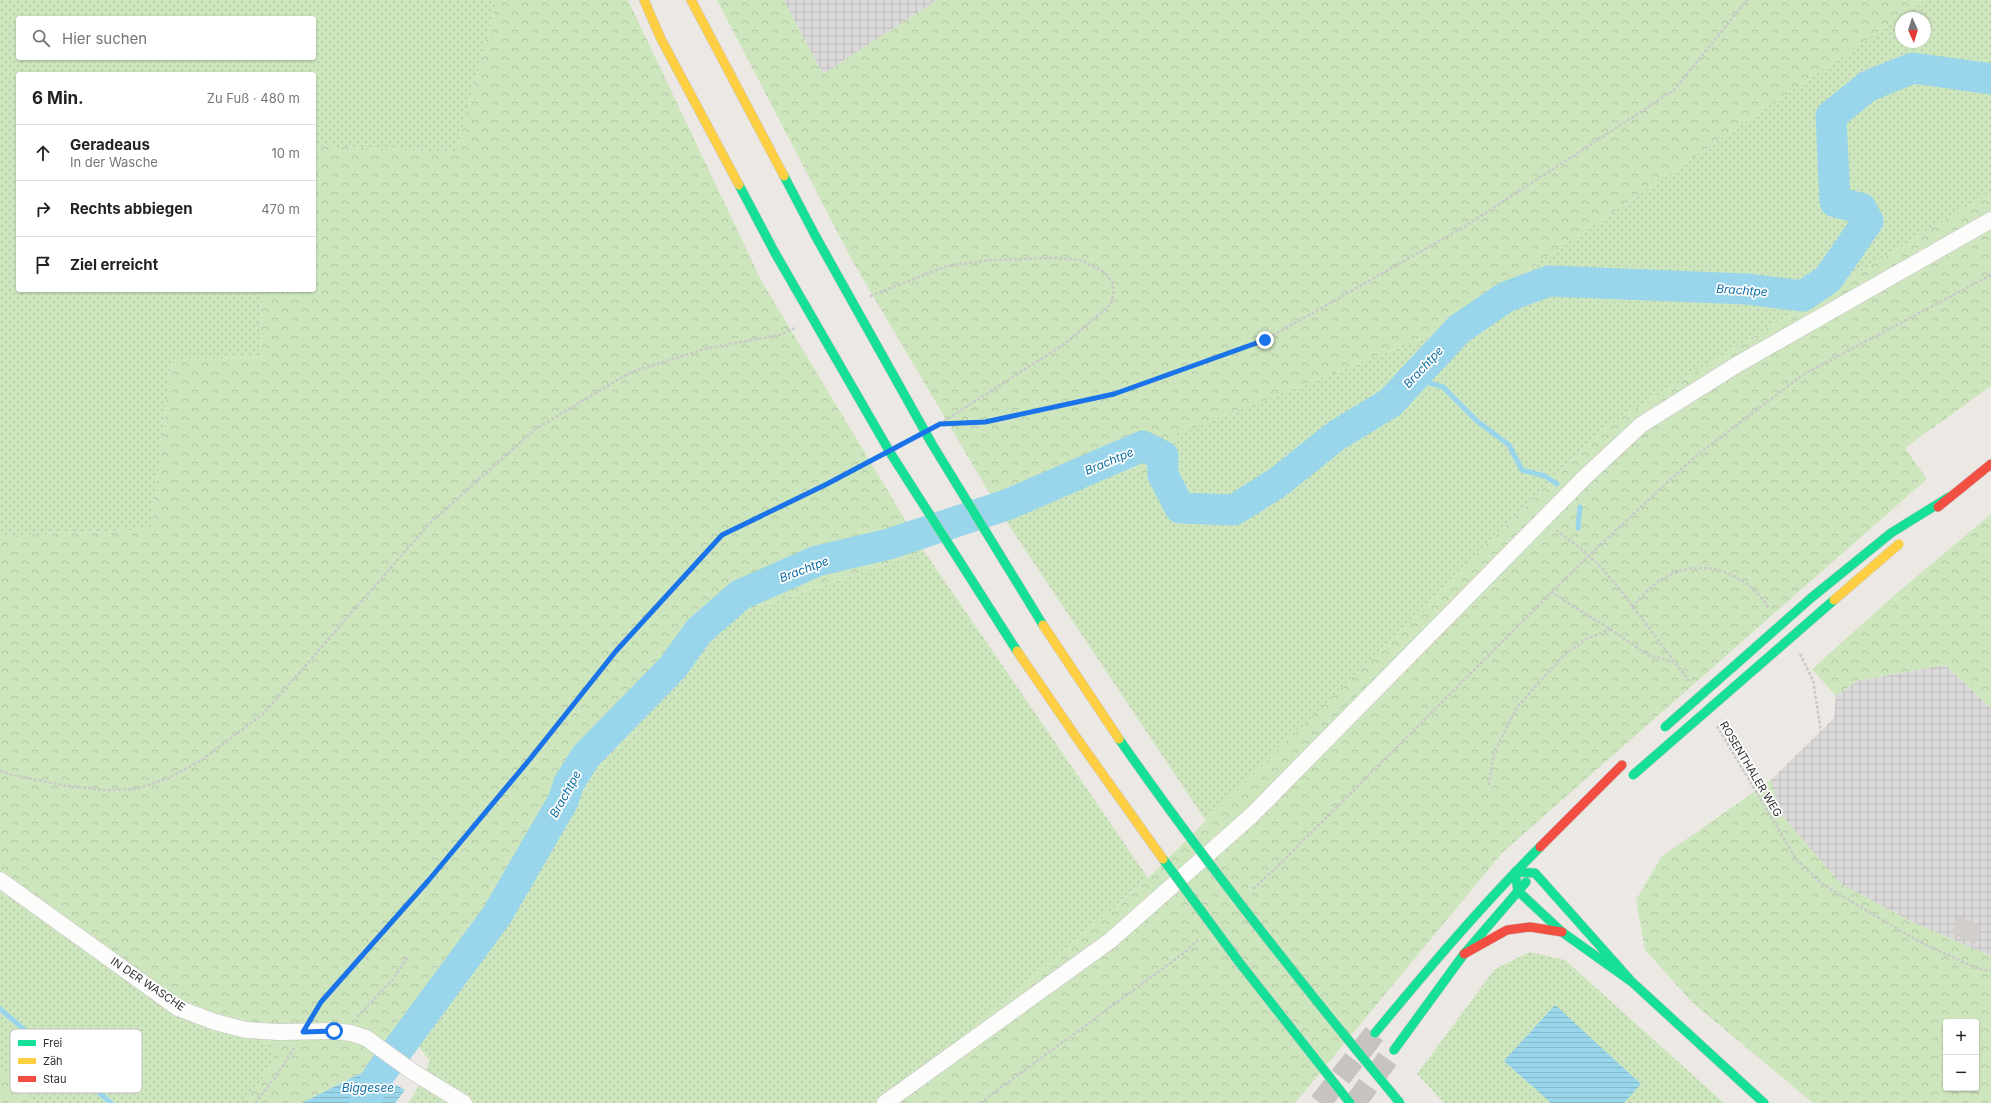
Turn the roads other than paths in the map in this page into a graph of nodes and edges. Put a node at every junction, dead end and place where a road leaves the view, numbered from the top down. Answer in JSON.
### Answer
{"nodes":[{"id":1,"x":644,"y":0,"type":"edge"},
{"id":2,"x":692,"y":0,"type":"edge"},
{"id":3,"x":1991,"y":220,"type":"edge"},
{"id":4,"x":1991,"y":464,"type":"edge"},
{"id":5,"x":1949,"y":497,"type":"junction"},
{"id":6,"x":1916,"y":528,"type":"dead end"},
{"id":7,"x":1902,"y":542,"type":"dead end"},
{"id":8,"x":1658,"y":733,"type":"dead end"},
{"id":9,"x":1625,"y":762,"type":"dead end"},
{"id":10,"x":1630,"y":778,"type":"dead end"},
{"id":11,"x":1537,"y":870,"type":"junction"},
{"id":12,"x":1515,"y":872,"type":"junction"},
{"id":13,"x":0,"y":880,"type":"edge"},
{"id":14,"x":1518,"y":891,"type":"junction"},
{"id":15,"x":1562,"y":932,"type":"junction"},
{"id":16,"x":1464,"y":954,"type":"junction"},
{"id":17,"x":1632,"y":982,"type":"junction"},
{"id":18,"x":1375,"y":1032,"type":"tunnel mouth"},
{"id":19,"x":1394,"y":1050,"type":"tunnel mouth"},
{"id":20,"x":464,"y":1103,"type":"edge"},
{"id":21,"x":885,"y":1103,"type":"edge"},
{"id":22,"x":1350,"y":1103,"type":"edge"},
{"id":23,"x":1400,"y":1103,"type":"edge"},
{"id":24,"x":1764,"y":1103,"type":"edge"}],
"edges":[{"from":1,"to":22,"type":"main road","bridge":true},
{"from":2,"to":23,"type":"main road","bridge":true},
{"from":3,"to":21,"type":"street"},
{"from":4,"to":5,"type":"main road"},
{"from":5,"to":6,"type":"main road"},
{"from":5,"to":8,"type":"main road","bridge":true},
{"from":7,"to":10,"type":"main road","bridge":true},
{"from":9,"to":12,"type":"main road"},
{"from":11,"to":12,"type":"main road"},
{"from":11,"to":14,"type":"main road"},
{"from":11,"to":17,"type":"main road"},
{"from":12,"to":14,"type":"main road"},
{"from":12,"to":18,"type":"main road"},
{"from":13,"to":20,"type":"street","name":"IN DER WASCHE"},
{"from":14,"to":15,"type":"main road"},
{"from":14,"to":16,"type":"main road"},
{"from":15,"to":16,"type":"main road"},
{"from":15,"to":17,"type":"main road"},
{"from":16,"to":19,"type":"main road"},
{"from":17,"to":24,"type":"main road"}]}
